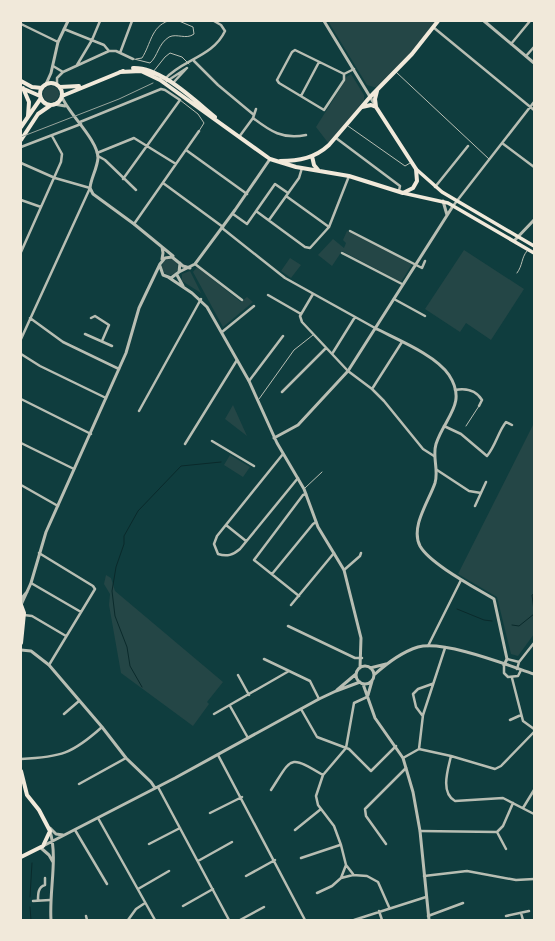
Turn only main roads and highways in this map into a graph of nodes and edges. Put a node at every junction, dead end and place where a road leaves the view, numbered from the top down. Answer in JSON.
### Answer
{"nodes":[{"id":1,"x":438,"y":21,"type":"edge"},
{"id":2,"x":120,"y":72,"type":"junction"},
{"id":3,"x":165,"y":80,"type":"junction"},
{"id":4,"x":21,"y":81,"type":"edge"},
{"id":5,"x":58,"y":85,"type":"junction"},
{"id":6,"x":83,"y":86,"type":"junction"},
{"id":7,"x":22,"y":87,"type":"edge"},
{"id":8,"x":42,"y":88,"type":"junction"},
{"id":9,"x":378,"y":89,"type":"junction"},
{"id":10,"x":62,"y":96,"type":"junction"},
{"id":11,"x":40,"y":97,"type":"junction"},
{"id":12,"x":53,"y":105,"type":"junction"},
{"id":13,"x":362,"y":107,"type":"junction"},
{"id":14,"x":376,"y":107,"type":"junction"},
{"id":15,"x":27,"y":119,"type":"junction"},
{"id":16,"x":21,"y":127,"type":"edge"},
{"id":17,"x":237,"y":136,"type":"junction"},
{"id":18,"x":21,"y":140,"type":"edge"},
{"id":19,"x":312,"y":156,"type":"junction"},
{"id":20,"x":276,"y":161,"type":"junction"},
{"id":21,"x":416,"y":169,"type":"junction"},
{"id":22,"x":319,"y":171,"type":"junction"},
{"id":23,"x":401,"y":192,"type":"junction"},
{"id":24,"x":534,"y":246,"type":"edge"},
{"id":25,"x":534,"y":253,"type":"edge"},
{"id":26,"x":21,"y":605,"type":"edge"},
{"id":27,"x":22,"y":616,"type":"edge"},
{"id":28,"x":21,"y":643,"type":"edge"},
{"id":29,"x":21,"y":771,"type":"edge"},
{"id":30,"x":22,"y":779,"type":"edge"},
{"id":31,"x":21,"y":792,"type":"edge"},
{"id":32,"x":27,"y":795,"type":"junction"},
{"id":33,"x":21,"y":857,"type":"edge"}],
"edges":[{"from":1,"to":9,"type":"highway"},
{"from":2,"to":3,"type":"highway"},
{"from":2,"to":3,"type":"highway"},
{"from":2,"to":6,"type":"highway"},
{"from":3,"to":17,"type":"highway"},
{"from":3,"to":17,"type":"highway"},
{"from":4,"to":8,"type":"highway"},
{"from":5,"to":6,"type":"highway"},
{"from":5,"to":8,"type":"highway"},
{"from":5,"to":10,"type":"highway"},
{"from":6,"to":10,"type":"highway"},
{"from":7,"to":11,"type":"highway"},
{"from":7,"to":15,"type":"highway"},
{"from":8,"to":11,"type":"highway"},
{"from":9,"to":13,"type":"highway"},
{"from":9,"to":14,"type":"highway"},
{"from":10,"to":12,"type":"highway"},
{"from":11,"to":12,"type":"highway"},
{"from":11,"to":15,"type":"highway"},
{"from":12,"to":18,"type":"highway"},
{"from":13,"to":14,"type":"highway"},
{"from":13,"to":19,"type":"highway"},
{"from":14,"to":21,"type":"highway"},
{"from":15,"to":16,"type":"highway"},
{"from":17,"to":20,"type":"highway"},
{"from":19,"to":20,"type":"highway"},
{"from":19,"to":22,"type":"highway"},
{"from":20,"to":22,"type":"highway"},
{"from":21,"to":23,"type":"highway"},
{"from":21,"to":24,"type":"main road"},
{"from":22,"to":23,"type":"highway"},
{"from":23,"to":25,"type":"main road"},
{"from":26,"to":27,"type":"highway"},
{"from":27,"to":28,"type":"highway"},
{"from":29,"to":30,"type":"highway"},
{"from":30,"to":32,"type":"highway"},
{"from":31,"to":32,"type":"highway"},
{"from":32,"to":33,"type":"highway"}]}
